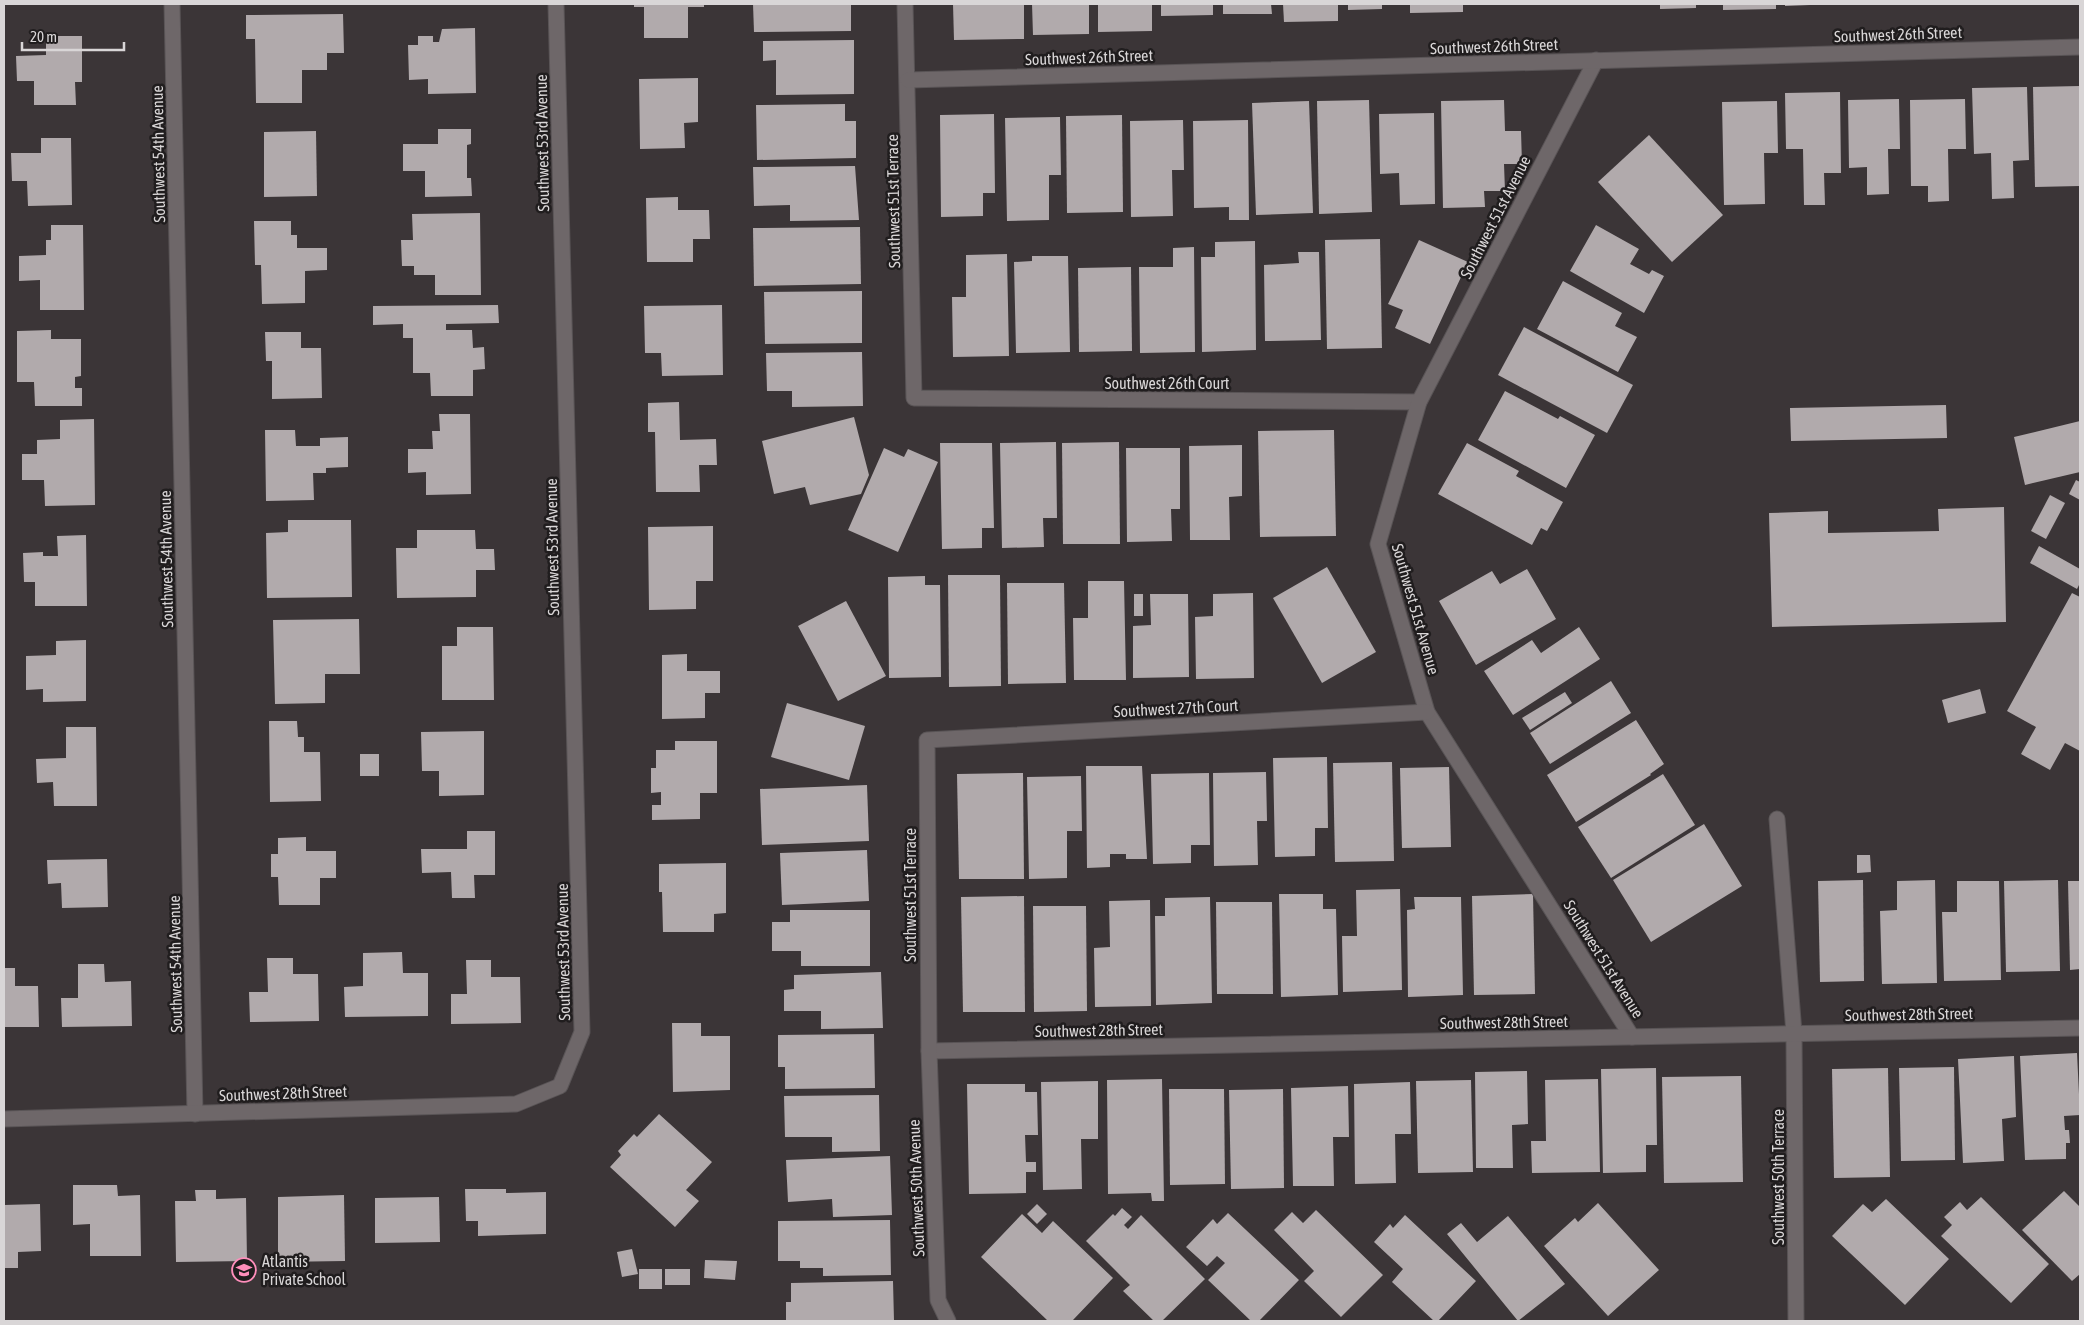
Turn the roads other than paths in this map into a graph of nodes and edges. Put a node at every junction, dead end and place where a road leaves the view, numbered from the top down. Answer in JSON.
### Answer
{"nodes":[{"id":1,"x":172,"y":4,"type":"edge"},
{"id":2,"x":556,"y":4,"type":"edge"},
{"id":3,"x":904,"y":4,"type":"edge"},
{"id":4,"x":2080,"y":46,"type":"edge"},
{"id":5,"x":1596,"y":60,"type":"junction"},
{"id":6,"x":908,"y":80,"type":"junction"},
{"id":7,"x":914,"y":398,"type":"joint"},
{"id":8,"x":1419,"y":402,"type":"junction"},
{"id":9,"x":1427,"y":712,"type":"junction"},
{"id":10,"x":927,"y":740,"type":"joint"},
{"id":11,"x":1777,"y":819,"type":"dead end"},
{"id":12,"x":2080,"y":1028,"type":"edge"},
{"id":13,"x":1794,"y":1033,"type":"junction"},
{"id":14,"x":1632,"y":1037,"type":"junction"},
{"id":15,"x":929,"y":1051,"type":"junction"},
{"id":16,"x":560,"y":1086,"type":"joint"},
{"id":17,"x":195,"y":1114,"type":"junction"},
{"id":18,"x":4,"y":1119,"type":"edge"},
{"id":19,"x":948,"y":1321,"type":"edge"},
{"id":20,"x":1796,"y":1321,"type":"edge"}],
"edges":[{"from":1,"to":17,"type":"street","name":"Southwest 54th Avenue"},
{"from":2,"to":16,"type":"street","name":"Southwest 53rd Avenue"},
{"from":3,"to":6,"type":"street","name":"Southwest 51st Terrace"},
{"from":4,"to":5,"type":"street","name":"Southwest 26th Street"},
{"from":5,"to":6,"type":"street","name":"Southwest 26th Street"},
{"from":5,"to":8,"type":"street","name":"Southwest 51st Avenue"},
{"from":6,"to":7,"type":"street","name":"Southwest 51st Terrace"},
{"from":7,"to":8,"type":"street","name":"Southwest 26th Court"},
{"from":8,"to":9,"type":"street","name":"Southwest 51st Avenue"},
{"from":9,"to":10,"type":"street","name":"Southwest 27th Court"},
{"from":9,"to":14,"type":"street","name":"Southwest 51st Avenue"},
{"from":10,"to":15,"type":"street","name":"Southwest 51st Terrace"},
{"from":11,"to":13,"type":"street","name":"Southwest 50th Terrace"},
{"from":12,"to":13,"type":"street","name":"Southwest 28th Street"},
{"from":13,"to":14,"type":"street","name":"Southwest 28th Street"},
{"from":13,"to":20,"type":"street","name":"Southwest 50th Terrace"},
{"from":14,"to":15,"type":"street","name":"Southwest 28th Street"},
{"from":15,"to":19,"type":"street","name":"Southwest 50th Avenue"},
{"from":16,"to":17,"type":"street","name":"Southwest 28th Street"},
{"from":17,"to":18,"type":"street","name":"Southwest 28th Street"}]}
